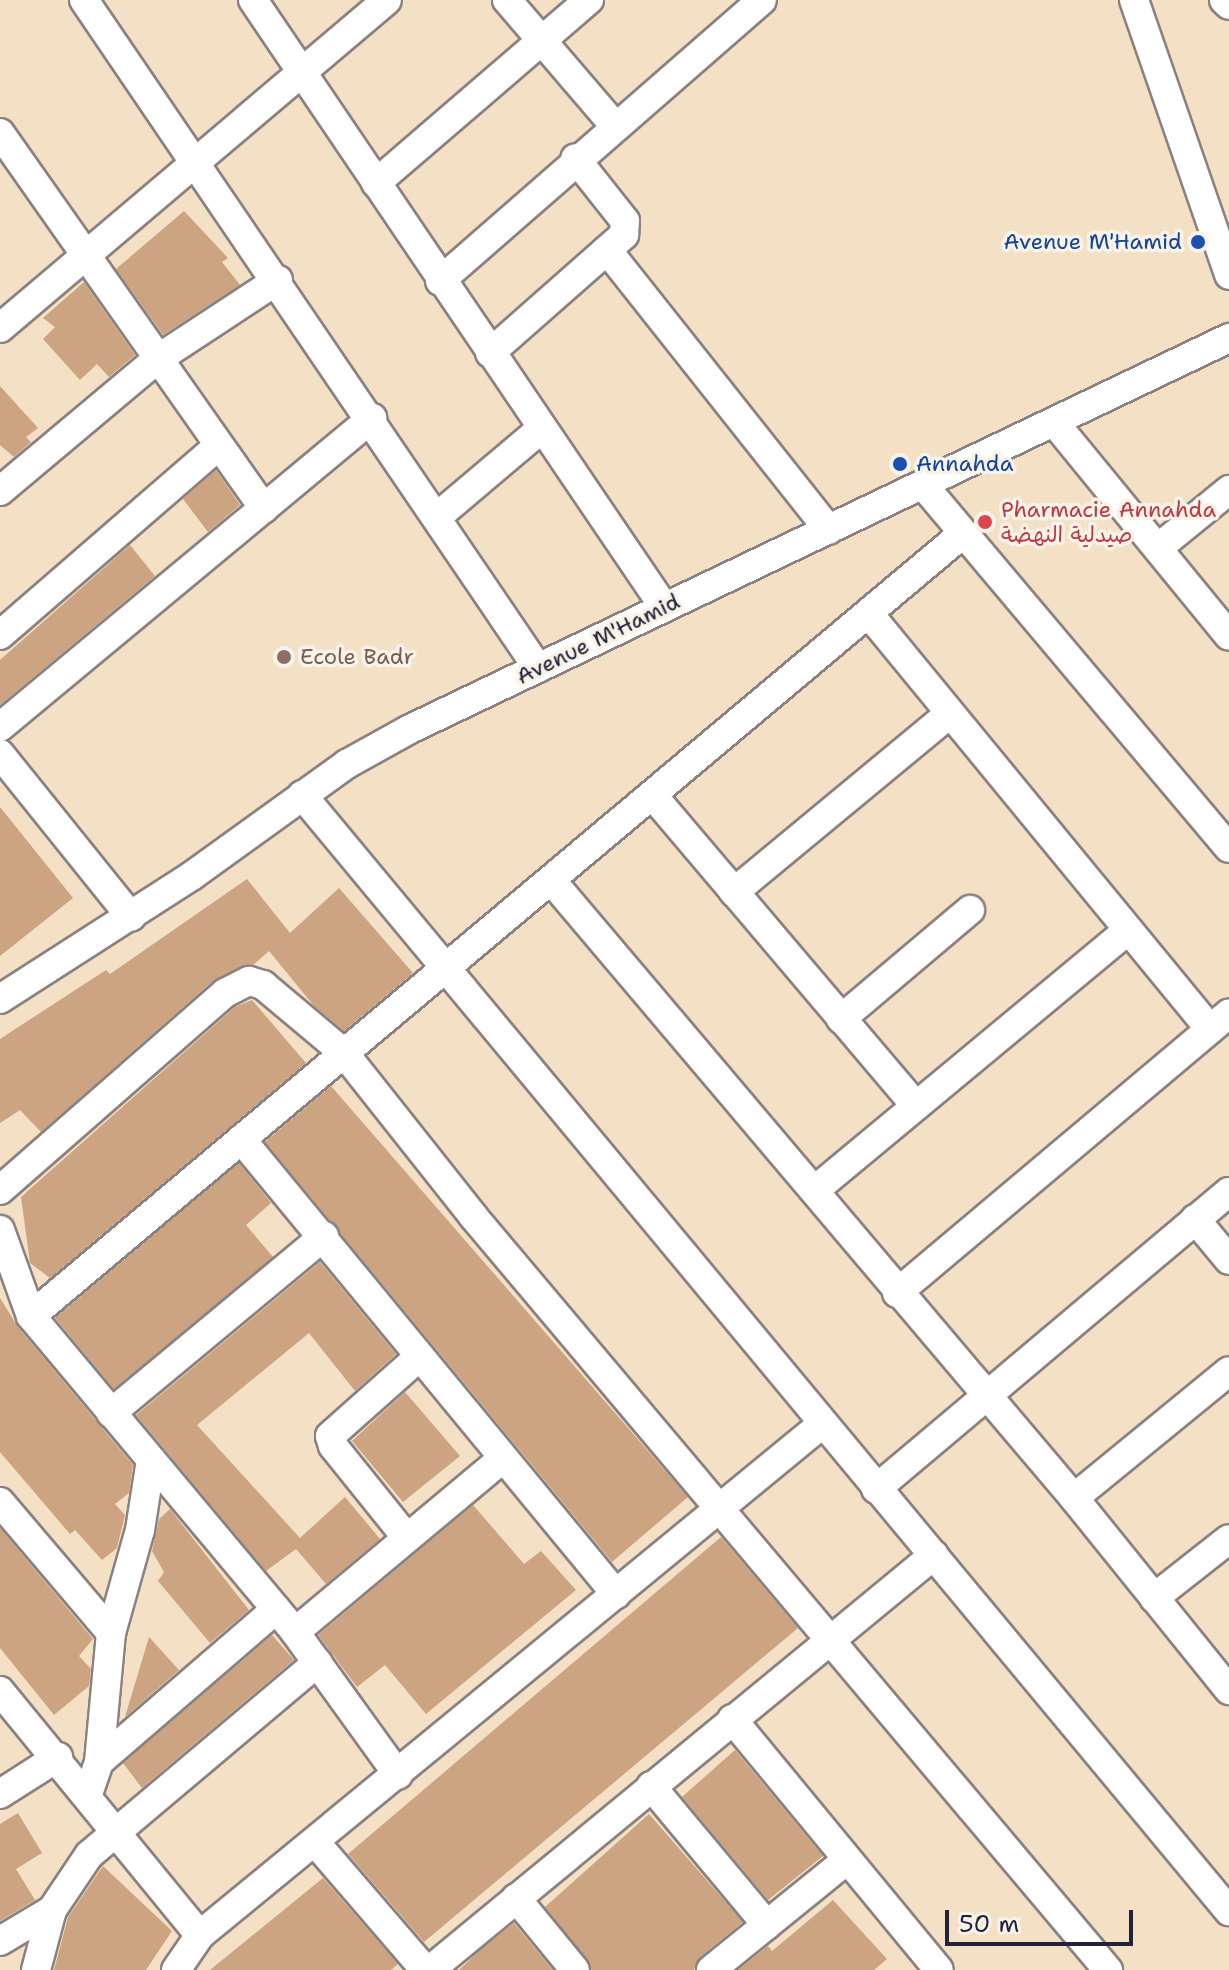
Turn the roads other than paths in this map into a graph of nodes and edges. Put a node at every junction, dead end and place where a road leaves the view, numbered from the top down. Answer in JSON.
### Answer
{"nodes":[{"id":1,"x":84,"y":0,"type":"edge"},
{"id":2,"x":253,"y":0,"type":"edge"},
{"id":3,"x":387,"y":0,"type":"edge"},
{"id":4,"x":507,"y":0,"type":"edge"},
{"id":5,"x":589,"y":0,"type":"edge"},
{"id":6,"x":762,"y":0,"type":"edge"},
{"id":7,"x":1134,"y":0,"type":"edge"},
{"id":8,"x":1224,"y":0,"type":"edge"},
{"id":9,"x":1229,"y":5,"type":"edge"},
{"id":10,"x":542,"y":40,"type":"junction"},
{"id":11,"x":301,"y":73,"type":"junction"},
{"id":12,"x":615,"y":126,"type":"junction"},
{"id":13,"x":0,"y":133,"type":"edge"},
{"id":14,"x":575,"y":158,"type":"junction"},
{"id":15,"x":196,"y":163,"type":"junction"},
{"id":16,"x":376,"y":183,"type":"junction"},
{"id":17,"x":607,"y":250,"type":"junction"},
{"id":18,"x":1226,"y":256,"type":"edge"},
{"id":19,"x":89,"y":257,"type":"junction"},
{"id":20,"x":278,"y":280,"type":"junction"},
{"id":21,"x":440,"y":281,"type":"junction"},
{"id":22,"x":2,"y":323,"type":"edge"},
{"id":23,"x":1229,"y":338,"type":"edge"},
{"id":24,"x":490,"y":353,"type":"junction"},
{"id":25,"x":156,"y":360,"type":"junction"},
{"id":26,"x":372,"y":418,"type":"junction"},
{"id":27,"x":1054,"y":422,"type":"junction"},
{"id":28,"x":542,"y":428,"type":"junction"},
{"id":29,"x":218,"y":446,"type":"junction"},
{"id":30,"x":924,"y":486,"type":"junction"},
{"id":31,"x":1229,"y":490,"type":"edge"},
{"id":32,"x":0,"y":491,"type":"edge"},
{"id":33,"x":264,"y":509,"type":"junction"},
{"id":34,"x":438,"y":516,"type":"junction"},
{"id":35,"x":829,"y":530,"type":"junction"},
{"id":36,"x":961,"y":535,"type":"junction"},
{"id":37,"x":1158,"y":548,"type":"junction"},
{"id":38,"x":664,"y":607,"type":"junction"},
{"id":39,"x":869,"y":614,"type":"junction"},
{"id":40,"x":0,"y":635,"type":"edge"},
{"id":41,"x":1229,"y":636,"type":"edge"},
{"id":42,"x":538,"y":668,"type":"junction"},
{"id":43,"x":948,"y":715,"type":"junction"},
{"id":44,"x":0,"y":727,"type":"edge"},
{"id":45,"x":0,"y":754,"type":"edge"},
{"id":46,"x":302,"y":795,"type":"junction"},
{"id":47,"x":654,"y":797,"type":"junction"},
{"id":48,"x":1229,"y":848,"type":"edge"},
{"id":49,"x":551,"y":880,"type":"junction"},
{"id":50,"x":734,"y":892,"type":"junction"},
{"id":51,"x":970,"y":910,"type":"dead end"},
{"id":52,"x":131,"y":917,"type":"junction"},
{"id":53,"x":1128,"y":930,"type":"junction"},
{"id":54,"x":446,"y":966,"type":"junction"},
{"id":55,"x":0,"y":999,"type":"edge"},
{"id":56,"x":841,"y":1019,"type":"junction"},
{"id":57,"x":1219,"y":1021,"type":"edge"},
{"id":58,"x":344,"y":1053,"type":"junction"},
{"id":59,"x":916,"y":1106,"type":"junction"},
{"id":60,"x":241,"y":1139,"type":"junction"},
{"id":61,"x":0,"y":1190,"type":"edge"},
{"id":62,"x":815,"y":1190,"type":"junction"},
{"id":63,"x":1229,"y":1192,"type":"edge"},
{"id":64,"x":1195,"y":1219,"type":"junction"},
{"id":65,"x":0,"y":1230,"type":"edge"},
{"id":66,"x":324,"y":1236,"type":"junction"},
{"id":67,"x":1229,"y":1260,"type":"edge"},
{"id":68,"x":7,"y":1275,"type":"edge"},
{"id":69,"x":897,"y":1293,"type":"junction"},
{"id":70,"x":31,"y":1316,"type":"junction"},
{"id":71,"x":420,"y":1356,"type":"junction"},
{"id":72,"x":1229,"y":1371,"type":"edge"},
{"id":73,"x":987,"y":1396,"type":"junction"},
{"id":74,"x":111,"y":1413,"type":"junction"},
{"id":75,"x":822,"y":1424,"type":"junction"},
{"id":76,"x":503,"y":1458,"type":"junction"},
{"id":77,"x":151,"y":1460,"type":"junction"},
{"id":78,"x":876,"y":1489,"type":"junction"},
{"id":79,"x":1074,"y":1498,"type":"junction"},
{"id":80,"x":0,"y":1502,"type":"edge"},
{"id":81,"x":719,"y":1508,"type":"junction"},
{"id":82,"x":407,"y":1538,"type":"junction"},
{"id":83,"x":1229,"y":1539,"type":"edge"},
{"id":84,"x":934,"y":1555,"type":"junction"},
{"id":85,"x":616,"y":1594,"type":"junction"},
{"id":86,"x":1154,"y":1598,"type":"junction"},
{"id":87,"x":276,"y":1609,"type":"junction"},
{"id":88,"x":295,"y":1632,"type":"junction"},
{"id":89,"x":111,"y":1633,"type":"junction"},
{"id":90,"x":832,"y":1638,"type":"junction"},
{"id":91,"x":318,"y":1662,"type":"junction"},
{"id":92,"x":1229,"y":1690,"type":"edge"},
{"id":93,"x":0,"y":1691,"type":"edge"},
{"id":94,"x":732,"y":1719,"type":"junction"},
{"id":95,"x":58,"y":1757,"type":"junction"},
{"id":96,"x":99,"y":1762,"type":"junction"},
{"id":97,"x":398,"y":1775,"type":"junction"},
{"id":98,"x":651,"y":1786,"type":"junction"},
{"id":99,"x":0,"y":1794,"type":"edge"},
{"id":100,"x":88,"y":1794,"type":"junction"},
{"id":101,"x":115,"y":1829,"type":"junction"},
{"id":102,"x":315,"y":1842,"type":"junction"},
{"id":103,"x":847,"y":1860,"type":"junction"},
{"id":104,"x":516,"y":1898,"type":"junction"},
{"id":105,"x":52,"y":1910,"type":"junction"},
{"id":106,"x":1229,"y":1911,"type":"edge"},
{"id":107,"x":767,"y":1925,"type":"junction"},
{"id":108,"x":200,"y":1935,"type":"junction"},
{"id":109,"x":0,"y":1941,"type":"edge"},
{"id":110,"x":36,"y":1970,"type":"edge"},
{"id":111,"x":176,"y":1970,"type":"edge"},
{"id":112,"x":427,"y":1970,"type":"edge"},
{"id":113,"x":575,"y":1970,"type":"edge"},
{"id":114,"x":711,"y":1970,"type":"edge"},
{"id":115,"x":939,"y":1970,"type":"edge"},
{"id":116,"x":1108,"y":1970,"type":"edge"}],
"edges":[{"from":1,"to":15,"type":"street"},
{"from":2,"to":11,"type":"street"},
{"from":3,"to":11,"type":"street"},
{"from":4,"to":10,"type":"street"},
{"from":5,"to":10,"type":"street"},
{"from":6,"to":12,"type":"street"},
{"from":7,"to":18,"type":"street"},
{"from":8,"to":9,"type":"street"},
{"from":10,"to":12,"type":"street"},
{"from":10,"to":16,"type":"street"},
{"from":11,"to":15,"type":"street"},
{"from":11,"to":16,"type":"street"},
{"from":12,"to":14,"type":"street"},
{"from":13,"to":19,"type":"street"},
{"from":14,"to":17,"type":"street"},
{"from":14,"to":21,"type":"street"},
{"from":15,"to":19,"type":"street"},
{"from":15,"to":20,"type":"street"},
{"from":16,"to":21,"type":"street"},
{"from":17,"to":24,"type":"street"},
{"from":17,"to":35,"type":"street"},
{"from":19,"to":22,"type":"street"},
{"from":19,"to":25,"type":"street"},
{"from":20,"to":25,"type":"street"},
{"from":20,"to":26,"type":"street"},
{"from":21,"to":24,"type":"street"},
{"from":23,"to":27,"type":"street","name":"Avenue M'Hamid"},
{"from":24,"to":28,"type":"street"},
{"from":25,"to":29,"type":"street"},
{"from":25,"to":32,"type":"street"},
{"from":26,"to":33,"type":"street"},
{"from":26,"to":34,"type":"street"},
{"from":27,"to":30,"type":"street","name":"Avenue M'Hamid"},
{"from":27,"to":37,"type":"street"},
{"from":28,"to":34,"type":"street"},
{"from":28,"to":38,"type":"street"},
{"from":29,"to":33,"type":"street"},
{"from":29,"to":40,"type":"street"},
{"from":30,"to":35,"type":"street","name":"Avenue M'Hamid"},
{"from":30,"to":36,"type":"street"},
{"from":31,"to":37,"type":"street"},
{"from":33,"to":44,"type":"street"},
{"from":34,"to":42,"type":"street"},
{"from":35,"to":38,"type":"street","name":"Avenue M'Hamid"},
{"from":36,"to":39,"type":"street"},
{"from":36,"to":48,"type":"street"},
{"from":37,"to":41,"type":"street"},
{"from":38,"to":42,"type":"street","name":"Avenue M'Hamid"},
{"from":39,"to":43,"type":"street"},
{"from":39,"to":47,"type":"street"},
{"from":42,"to":46,"type":"street","name":"Avenue M'Hamid"},
{"from":43,"to":50,"type":"street"},
{"from":43,"to":53,"type":"street"},
{"from":45,"to":52,"type":"street"},
{"from":46,"to":52,"type":"street","name":"Avenue M'Hamid"},
{"from":46,"to":54,"type":"street"},
{"from":47,"to":49,"type":"street"},
{"from":47,"to":50,"type":"street"},
{"from":49,"to":54,"type":"street"},
{"from":49,"to":62,"type":"street"},
{"from":50,"to":56,"type":"street"},
{"from":51,"to":56,"type":"street"},
{"from":52,"to":55,"type":"street","name":"Avenue M'Hamid"},
{"from":53,"to":57,"type":"street"},
{"from":53,"to":59,"type":"street"},
{"from":54,"to":58,"type":"street"},
{"from":54,"to":75,"type":"street"},
{"from":56,"to":59,"type":"street"},
{"from":57,"to":69,"type":"street"},
{"from":58,"to":60,"type":"street"},
{"from":58,"to":61,"type":"street"},
{"from":58,"to":81,"type":"street"},
{"from":59,"to":62,"type":"street"},
{"from":60,"to":66,"type":"street"},
{"from":60,"to":70,"type":"street"},
{"from":62,"to":69,"type":"street"},
{"from":63,"to":64,"type":"street"},
{"from":64,"to":67,"type":"street"},
{"from":64,"to":73,"type":"street"},
{"from":65,"to":68,"type":"street"},
{"from":66,"to":71,"type":"street"},
{"from":66,"to":74,"type":"street"},
{"from":68,"to":70,"type":"street"},
{"from":69,"to":73,"type":"street"},
{"from":70,"to":74,"type":"street"},
{"from":71,"to":76,"type":"street"},
{"from":71,"to":82,"type":"street"},
{"from":72,"to":79,"type":"street"},
{"from":73,"to":78,"type":"street"},
{"from":73,"to":79,"type":"street"},
{"from":74,"to":77,"type":"street"},
{"from":75,"to":78,"type":"street"},
{"from":75,"to":81,"type":"street"},
{"from":76,"to":82,"type":"street"},
{"from":76,"to":85,"type":"street"},
{"from":77,"to":87,"type":"street"},
{"from":77,"to":89,"type":"street"},
{"from":78,"to":84,"type":"street"},
{"from":79,"to":86,"type":"street"},
{"from":80,"to":89,"type":"street"},
{"from":81,"to":85,"type":"street"},
{"from":81,"to":90,"type":"street"},
{"from":82,"to":88,"type":"street"},
{"from":83,"to":86,"type":"street"},
{"from":84,"to":90,"type":"street"},
{"from":84,"to":106,"type":"street"},
{"from":85,"to":97,"type":"street"},
{"from":86,"to":92,"type":"street"},
{"from":87,"to":88,"type":"street"},
{"from":87,"to":96,"type":"street"},
{"from":88,"to":91,"type":"street"},
{"from":89,"to":96,"type":"street"},
{"from":90,"to":94,"type":"street"},
{"from":90,"to":116,"type":"street"},
{"from":91,"to":97,"type":"street"},
{"from":91,"to":101,"type":"street"},
{"from":93,"to":95,"type":"street"},
{"from":94,"to":98,"type":"street"},
{"from":94,"to":103,"type":"street"},
{"from":95,"to":99,"type":"street"},
{"from":95,"to":100,"type":"street"},
{"from":96,"to":100,"type":"street"},
{"from":97,"to":102,"type":"street"},
{"from":98,"to":104,"type":"street"},
{"from":98,"to":107,"type":"street"},
{"from":100,"to":101,"type":"street"},
{"from":101,"to":105,"type":"street"},
{"from":101,"to":108,"type":"street"},
{"from":102,"to":108,"type":"street"},
{"from":102,"to":112,"type":"street"},
{"from":103,"to":107,"type":"street"},
{"from":103,"to":115,"type":"street"},
{"from":104,"to":112,"type":"street"},
{"from":104,"to":113,"type":"street"},
{"from":105,"to":109,"type":"street"},
{"from":105,"to":110,"type":"street"},
{"from":107,"to":114,"type":"street"},
{"from":108,"to":111,"type":"street"}]}
